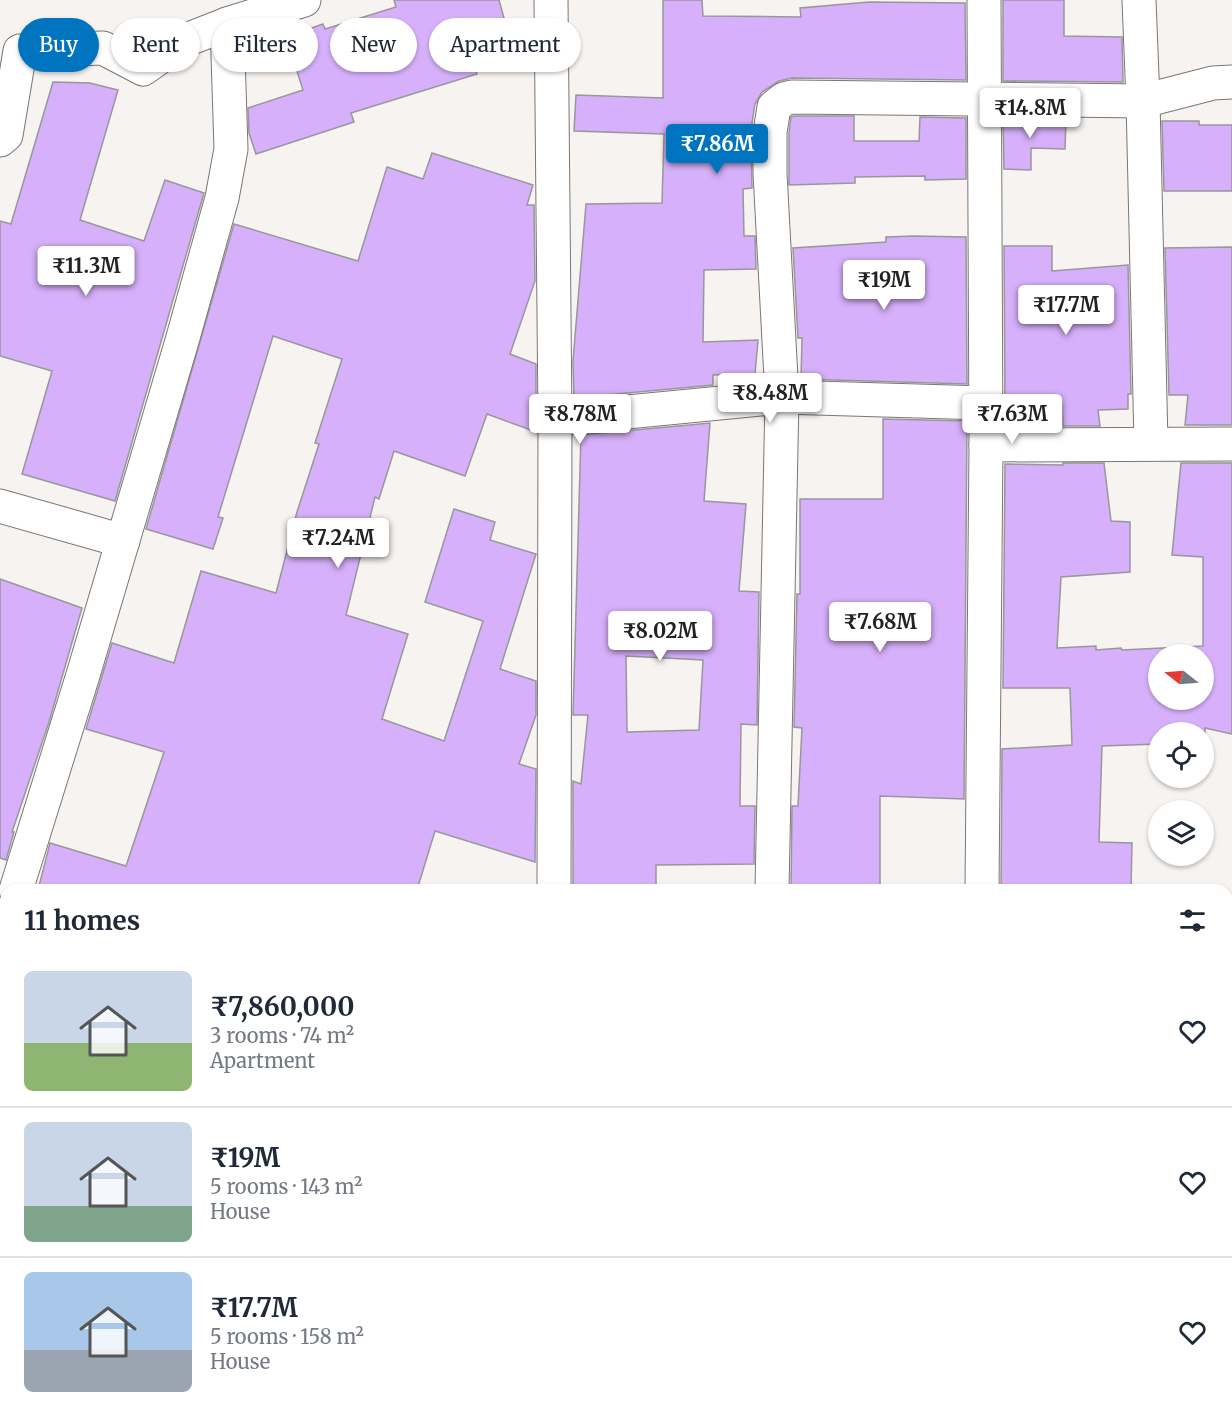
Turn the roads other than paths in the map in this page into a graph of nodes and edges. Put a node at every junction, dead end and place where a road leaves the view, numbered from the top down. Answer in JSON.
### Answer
{"nodes":[{"id":1,"x":304,"y":0,"type":"edge"},
{"id":2,"x":551,"y":0,"type":"edge"},
{"id":3,"x":984,"y":0,"type":"edge"},
{"id":4,"x":1139,"y":0,"type":"edge"},
{"id":5,"x":246,"y":18,"type":"edge"},
{"id":6,"x":212,"y":30,"type":"edge"},
{"id":7,"x":229,"y":72,"type":"edge"},
{"id":8,"x":1232,"y":82,"type":"edge"},
{"id":9,"x":985,"y":100,"type":"junction"},
{"id":10,"x":1143,"y":101,"type":"junction"},
{"id":11,"x":0,"y":140,"type":"edge"},
{"id":12,"x":782,"y":397,"type":"junction"},
{"id":13,"x":985,"y":403,"type":"junction"},
{"id":14,"x":555,"y":419,"type":"junction"},
{"id":15,"x":1151,"y":443,"type":"junction"},
{"id":16,"x":1232,"y":444,"type":"edge"},
{"id":17,"x":986,"y":445,"type":"junction"},
{"id":18,"x":0,"y":506,"type":"edge"},
{"id":19,"x":123,"y":542,"type":"junction"},
{"id":20,"x":18,"y":884,"type":"edge"},
{"id":21,"x":554,"y":884,"type":"edge"},
{"id":22,"x":772,"y":884,"type":"edge"},
{"id":23,"x":982,"y":884,"type":"edge"}],
"edges":[{"from":1,"to":5,"type":"street"},
{"from":2,"to":14,"type":"street"},
{"from":3,"to":9,"type":"street"},
{"from":4,"to":10,"type":"street"},
{"from":6,"to":11,"type":"street"},
{"from":7,"to":19,"type":"street"},
{"from":8,"to":10,"type":"street"},
{"from":9,"to":10,"type":"street"},
{"from":9,"to":12,"type":"street"},
{"from":9,"to":13,"type":"street"},
{"from":10,"to":15,"type":"street"},
{"from":12,"to":13,"type":"street"},
{"from":12,"to":14,"type":"street"},
{"from":12,"to":22,"type":"street"},
{"from":13,"to":17,"type":"street"},
{"from":14,"to":21,"type":"street"},
{"from":15,"to":16,"type":"street"},
{"from":15,"to":17,"type":"street"},
{"from":17,"to":23,"type":"street"},
{"from":18,"to":19,"type":"street"},
{"from":19,"to":20,"type":"street"}]}
